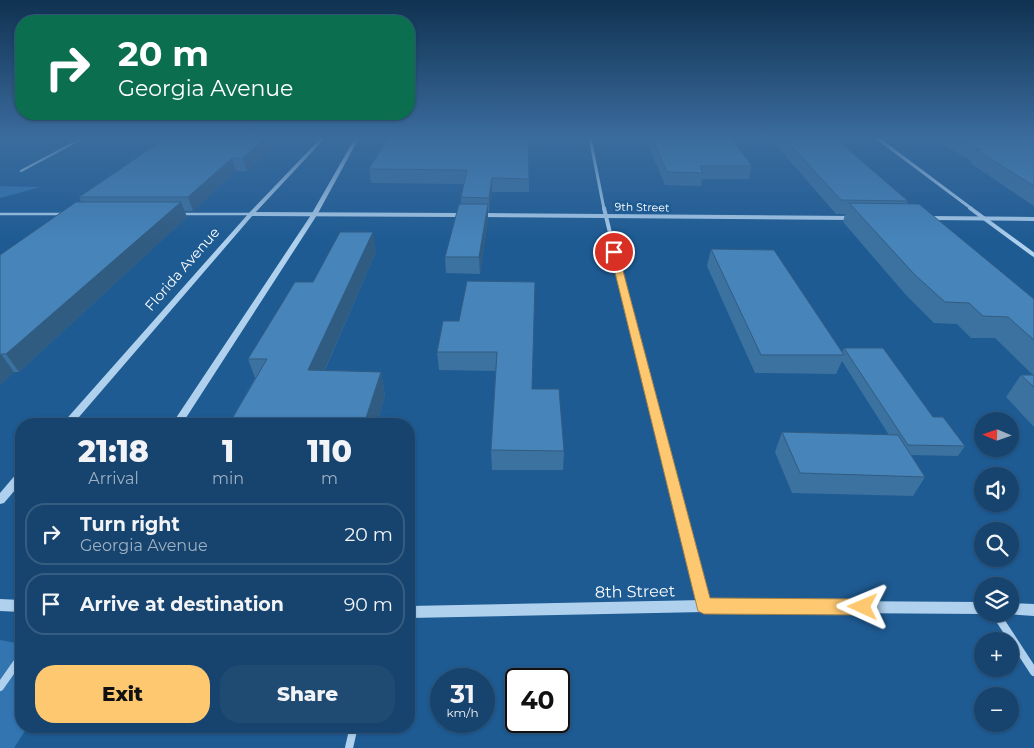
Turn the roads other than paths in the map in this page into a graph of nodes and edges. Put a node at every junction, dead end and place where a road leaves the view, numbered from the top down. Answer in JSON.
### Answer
{"nodes":[{"id":1,"x":290,"y":173,"type":"edge"},
{"id":2,"x":338,"y":173,"type":"edge"},
{"id":3,"x":597,"y":173,"type":"edge"},
{"id":4,"x":924,"y":173,"type":"edge"},
{"id":5,"x":0,"y":214,"type":"edge"},
{"id":6,"x":69,"y":214,"type":"edge"},
{"id":7,"x":178,"y":214,"type":"edge"},
{"id":8,"x":251,"y":214,"type":"junction"},
{"id":9,"x":314,"y":215,"type":"junction"},
{"id":10,"x":465,"y":215,"type":"edge"},
{"id":11,"x":475,"y":215,"type":"edge"},
{"id":12,"x":605,"y":215,"type":"junction"},
{"id":13,"x":858,"y":218,"type":"edge"},
{"id":14,"x":926,"y":218,"type":"edge"},
{"id":15,"x":985,"y":219,"type":"junction"},
{"id":16,"x":1034,"y":220,"type":"edge"},
{"id":17,"x":1034,"y":255,"type":"edge"},
{"id":18,"x":72,"y":418,"type":"edge"},
{"id":19,"x":181,"y":418,"type":"edge"},
{"id":20,"x":15,"y":483,"type":"edge"},
{"id":21,"x":0,"y":500,"type":"edge"},
{"id":22,"x":0,"y":605,"type":"edge"},
{"id":23,"x":15,"y":606,"type":"edge"},
{"id":24,"x":704,"y":606,"type":"junction"},
{"id":25,"x":974,"y":608,"type":"edge"},
{"id":26,"x":1019,"y":609,"type":"edge"},
{"id":27,"x":1034,"y":610,"type":"edge"},
{"id":28,"x":415,"y":612,"type":"edge"},
{"id":29,"x":1001,"y":622,"type":"edge"},
{"id":30,"x":15,"y":666,"type":"edge"},
{"id":31,"x":1034,"y":672,"type":"edge"},
{"id":32,"x":0,"y":687,"type":"edge"},
{"id":33,"x":352,"y":733,"type":"edge"},
{"id":34,"x":349,"y":748,"type":"edge"}],
"edges":[{"from":1,"to":8,"type":"street","name":"Florida Avenue"},
{"from":2,"to":9,"type":"street"},
{"from":3,"to":12,"type":"street"},
{"from":4,"to":15,"type":"street"},
{"from":5,"to":6,"type":"lane"},
{"from":7,"to":8,"type":"lane"},
{"from":8,"to":9,"type":"street"},
{"from":8,"to":18,"type":"street","name":"Florida Avenue"},
{"from":9,"to":10,"type":"street"},
{"from":9,"to":19,"type":"street"},
{"from":11,"to":12,"type":"street","name":"9th Street"},
{"from":12,"to":13,"type":"street","name":"9th Street"},
{"from":12,"to":24,"type":"street"},
{"from":14,"to":15,"type":"street"},
{"from":15,"to":16,"type":"street"},
{"from":15,"to":17,"type":"street"},
{"from":20,"to":21,"type":"street"},
{"from":22,"to":23,"type":"street"},
{"from":24,"to":25,"type":"street","name":"8th Street"},
{"from":24,"to":28,"type":"street","name":"8th Street"},
{"from":26,"to":27,"type":"street"},
{"from":29,"to":31,"type":"street"},
{"from":30,"to":32,"type":"street"},
{"from":33,"to":34,"type":"street"}]}
